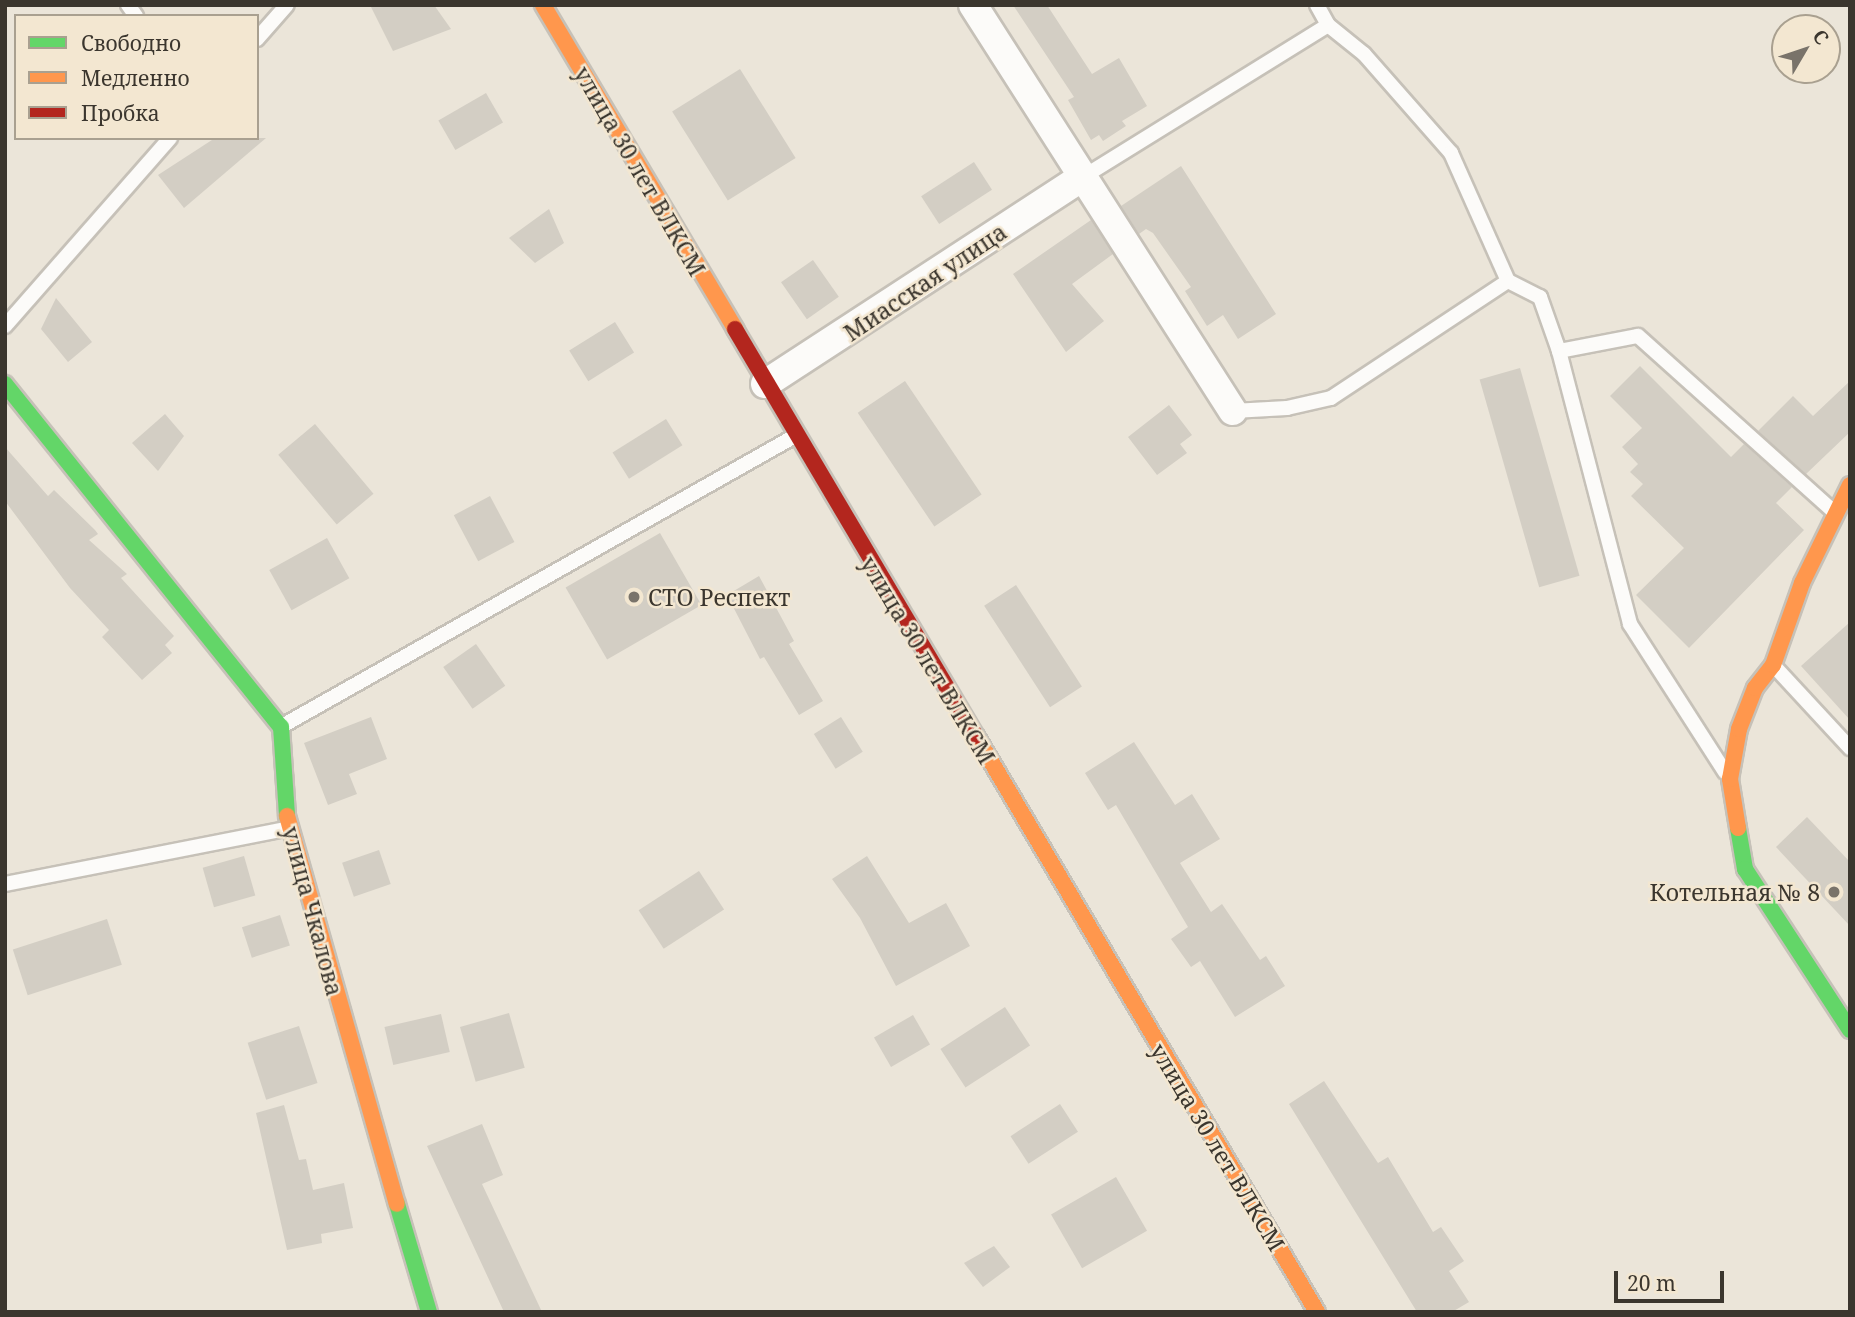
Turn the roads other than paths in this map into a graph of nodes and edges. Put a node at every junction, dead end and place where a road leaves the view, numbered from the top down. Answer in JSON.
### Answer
{"nodes":[{"id":1,"x":287,"y":5,"type":"edge"},
{"id":2,"x":543,"y":5,"type":"edge"},
{"id":3,"x":973,"y":5,"type":"edge"},
{"id":4,"x":1317,"y":5,"type":"edge"},
{"id":5,"x":1328,"y":25,"type":"junction"},
{"id":6,"x":259,"y":37,"type":"edge"},
{"id":7,"x":168,"y":140,"type":"edge"},
{"id":8,"x":1083,"y":177,"type":"junction"},
{"id":9,"x":1508,"y":281,"type":"junction"},
{"id":10,"x":5,"y":326,"type":"edge"},
{"id":11,"x":1559,"y":351,"type":"junction"},
{"id":12,"x":5,"y":384,"type":"edge"},
{"id":13,"x":765,"y":384,"type":"junction"},
{"id":14,"x":1233,"y":411,"type":"joint"},
{"id":15,"x":795,"y":436,"type":"junction"},
{"id":16,"x":1850,"y":485,"type":"edge"},
{"id":17,"x":1833,"y":511,"type":"junction"},
{"id":18,"x":1773,"y":665,"type":"junction"},
{"id":19,"x":281,"y":727,"type":"junction"},
{"id":20,"x":1850,"y":748,"type":"edge"},
{"id":21,"x":1730,"y":779,"type":"junction"},
{"id":22,"x":288,"y":829,"type":"junction"},
{"id":23,"x":5,"y":884,"type":"edge"},
{"id":24,"x":1850,"y":1030,"type":"edge"},
{"id":25,"x":429,"y":1312,"type":"edge"},
{"id":26,"x":1317,"y":1312,"type":"edge"}],
"edges":[{"from":1,"to":6,"type":"lane"},
{"from":2,"to":13,"type":"street","name":"улица 30 лет ВЛКСМ"},
{"from":3,"to":8,"type":"street"},
{"from":4,"to":5,"type":"lane"},
{"from":5,"to":8,"type":"lane"},
{"from":5,"to":9,"type":"lane"},
{"from":7,"to":10,"type":"lane"},
{"from":8,"to":13,"type":"street","name":"Миасская улица"},
{"from":8,"to":14,"type":"street"},
{"from":9,"to":11,"type":"lane"},
{"from":9,"to":14,"type":"lane"},
{"from":11,"to":17,"type":"lane"},
{"from":11,"to":21,"type":"lane"},
{"from":12,"to":19,"type":"street"},
{"from":13,"to":15,"type":"street","name":"улица 30 лет ВЛКСМ"},
{"from":15,"to":19,"type":"lane"},
{"from":15,"to":26,"type":"street","name":"улица 30 лет ВЛКСМ"},
{"from":16,"to":17,"type":"street"},
{"from":17,"to":18,"type":"street"},
{"from":18,"to":20,"type":"lane"},
{"from":18,"to":21,"type":"street"},
{"from":19,"to":22,"type":"street","name":"улица Чкалова"},
{"from":21,"to":24,"type":"street"},
{"from":22,"to":23,"type":"lane"},
{"from":22,"to":25,"type":"street","name":"улица Чкалова"}]}
